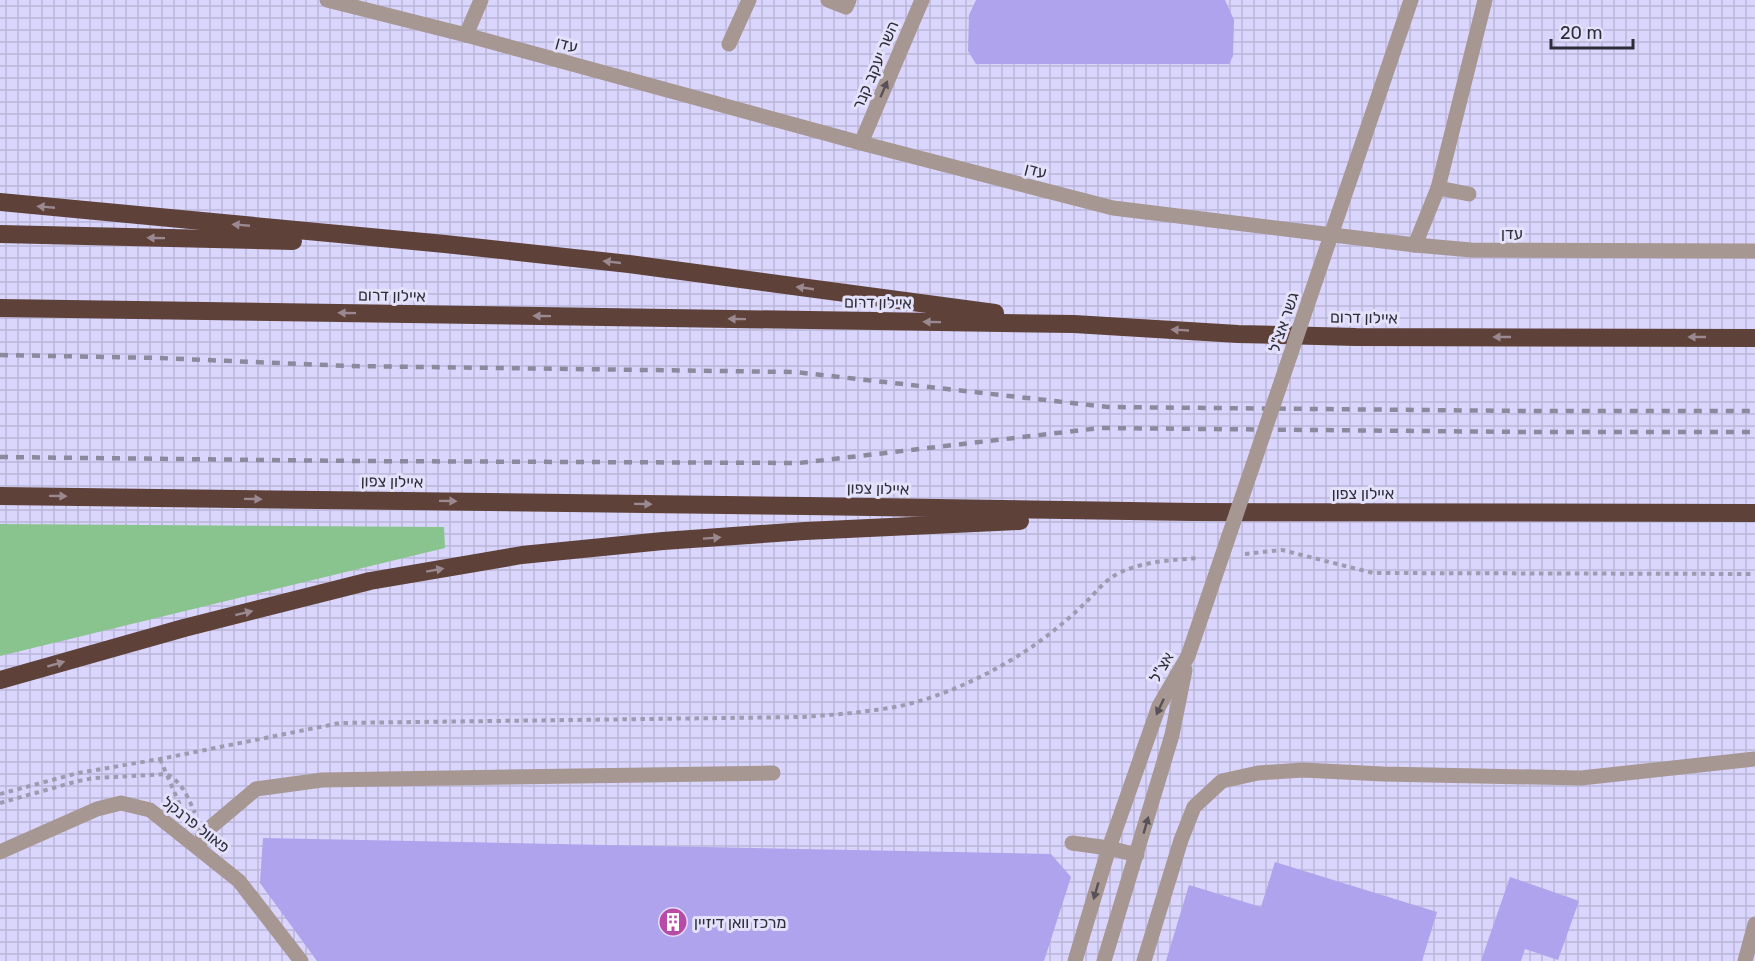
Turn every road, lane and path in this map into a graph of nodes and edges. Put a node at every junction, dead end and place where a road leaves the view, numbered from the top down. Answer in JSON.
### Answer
{"nodes":[{"id":1,"x":327,"y":0,"type":"edge"},
{"id":2,"x":481,"y":0,"type":"edge"},
{"id":3,"x":749,"y":0,"type":"edge"},
{"id":4,"x":828,"y":0,"type":"edge"},
{"id":5,"x":849,"y":0,"type":"edge"},
{"id":6,"x":922,"y":0,"type":"edge"},
{"id":7,"x":1411,"y":0,"type":"edge"},
{"id":8,"x":1485,"y":0,"type":"edge"},
{"id":9,"x":466,"y":35,"type":"junction"},
{"id":10,"x":729,"y":44,"type":"dead end"},
{"id":11,"x":861,"y":143,"type":"junction"},
{"id":12,"x":1438,"y":188,"type":"junction"},
{"id":13,"x":1469,"y":194,"type":"dead end"},
{"id":14,"x":0,"y":202,"type":"edge"},
{"id":15,"x":0,"y":234,"type":"edge"},
{"id":16,"x":445,"y":244,"type":"junction"},
{"id":17,"x":1415,"y":246,"type":"junction"},
{"id":18,"x":1755,"y":251,"type":"edge"},
{"id":19,"x":0,"y":308,"type":"edge"},
{"id":20,"x":1074,"y":324,"type":"junction"},
{"id":21,"x":1755,"y":338,"type":"edge"},
{"id":22,"x":0,"y":496,"type":"edge"},
{"id":23,"x":1193,"y":512,"type":"junction"},
{"id":24,"x":1755,"y":513,"type":"edge"},
{"id":25,"x":1234,"y":555,"type":"dead end"},
{"id":26,"x":1210,"y":556,"type":"dead end"},
{"id":27,"x":1755,"y":574,"type":"edge"},
{"id":28,"x":1188,"y":656,"type":"junction"},
{"id":29,"x":0,"y":680,"type":"edge"},
{"id":30,"x":1755,"y":759,"type":"edge"},
{"id":31,"x":773,"y":772,"type":"dead end"},
{"id":32,"x":0,"y":794,"type":"edge"},
{"id":33,"x":1072,"y":843,"type":"dead end"},
{"id":34,"x":198,"y":847,"type":"junction"},
{"id":35,"x":1109,"y":848,"type":"junction"},
{"id":36,"x":0,"y":852,"type":"edge"},
{"id":37,"x":1137,"y":855,"type":"junction"},
{"id":38,"x":1755,"y":924,"type":"edge"},
{"id":39,"x":301,"y":961,"type":"edge"},
{"id":40,"x":1075,"y":961,"type":"edge"},
{"id":41,"x":1104,"y":961,"type":"edge"},
{"id":42,"x":1144,"y":961,"type":"edge"},
{"id":43,"x":1745,"y":961,"type":"edge"}],
"edges":[{"from":1,"to":9,"type":"street","name":"עדן"},
{"from":2,"to":9,"type":"street"},
{"from":3,"to":10,"type":"street"},
{"from":4,"to":5,"type":"street"},
{"from":11,"to":6,"type":"street","name":"השר יעקב קנר","one_way":true},
{"from":7,"to":28,"type":"street","name":"גשר אצ\"ל","bridge":true},
{"from":8,"to":12,"type":"street"},
{"from":9,"to":11,"type":"street","name":"עדן"},
{"from":11,"to":17,"type":"street","name":"עדן"},
{"from":12,"to":13,"type":"street"},
{"from":12,"to":17,"type":"street"},
{"from":16,"to":14,"type":"highway","one_way":true},
{"from":16,"to":15,"type":"highway","one_way":true},
{"from":20,"to":16,"type":"highway","one_way":true},
{"from":17,"to":18,"type":"street","name":"עדן"},
{"from":20,"to":19,"type":"highway","name":"איילון דרום","one_way":true},
{"from":21,"to":20,"type":"highway","name":"איילון דרום","one_way":true},
{"from":22,"to":23,"type":"highway","name":"איילון צפון","one_way":true},
{"from":23,"to":24,"type":"highway","name":"איילון צפון"},
{"from":29,"to":23,"type":"highway","one_way":true},
{"from":25,"to":27,"type":"path"},
{"from":26,"to":32,"type":"path"},
{"from":28,"to":35,"type":"street","name":"אצ\"ל","one_way":true},
{"from":37,"to":28,"type":"street","name":"אצ\"ל","one_way":true},
{"from":30,"to":42,"type":"street"},
{"from":31,"to":34,"type":"street"},
{"from":33,"to":35,"type":"street"},
{"from":34,"to":36,"type":"street","name":"פאוול פרנקל"},
{"from":34,"to":39,"type":"street","name":"פאוול פרנקל"},
{"from":35,"to":37,"type":"street"},
{"from":35,"to":40,"type":"street","name":"אצ\"ל","one_way":true},
{"from":37,"to":41,"type":"street","name":"אצ\"ל"},
{"from":38,"to":43,"type":"street"}]}
